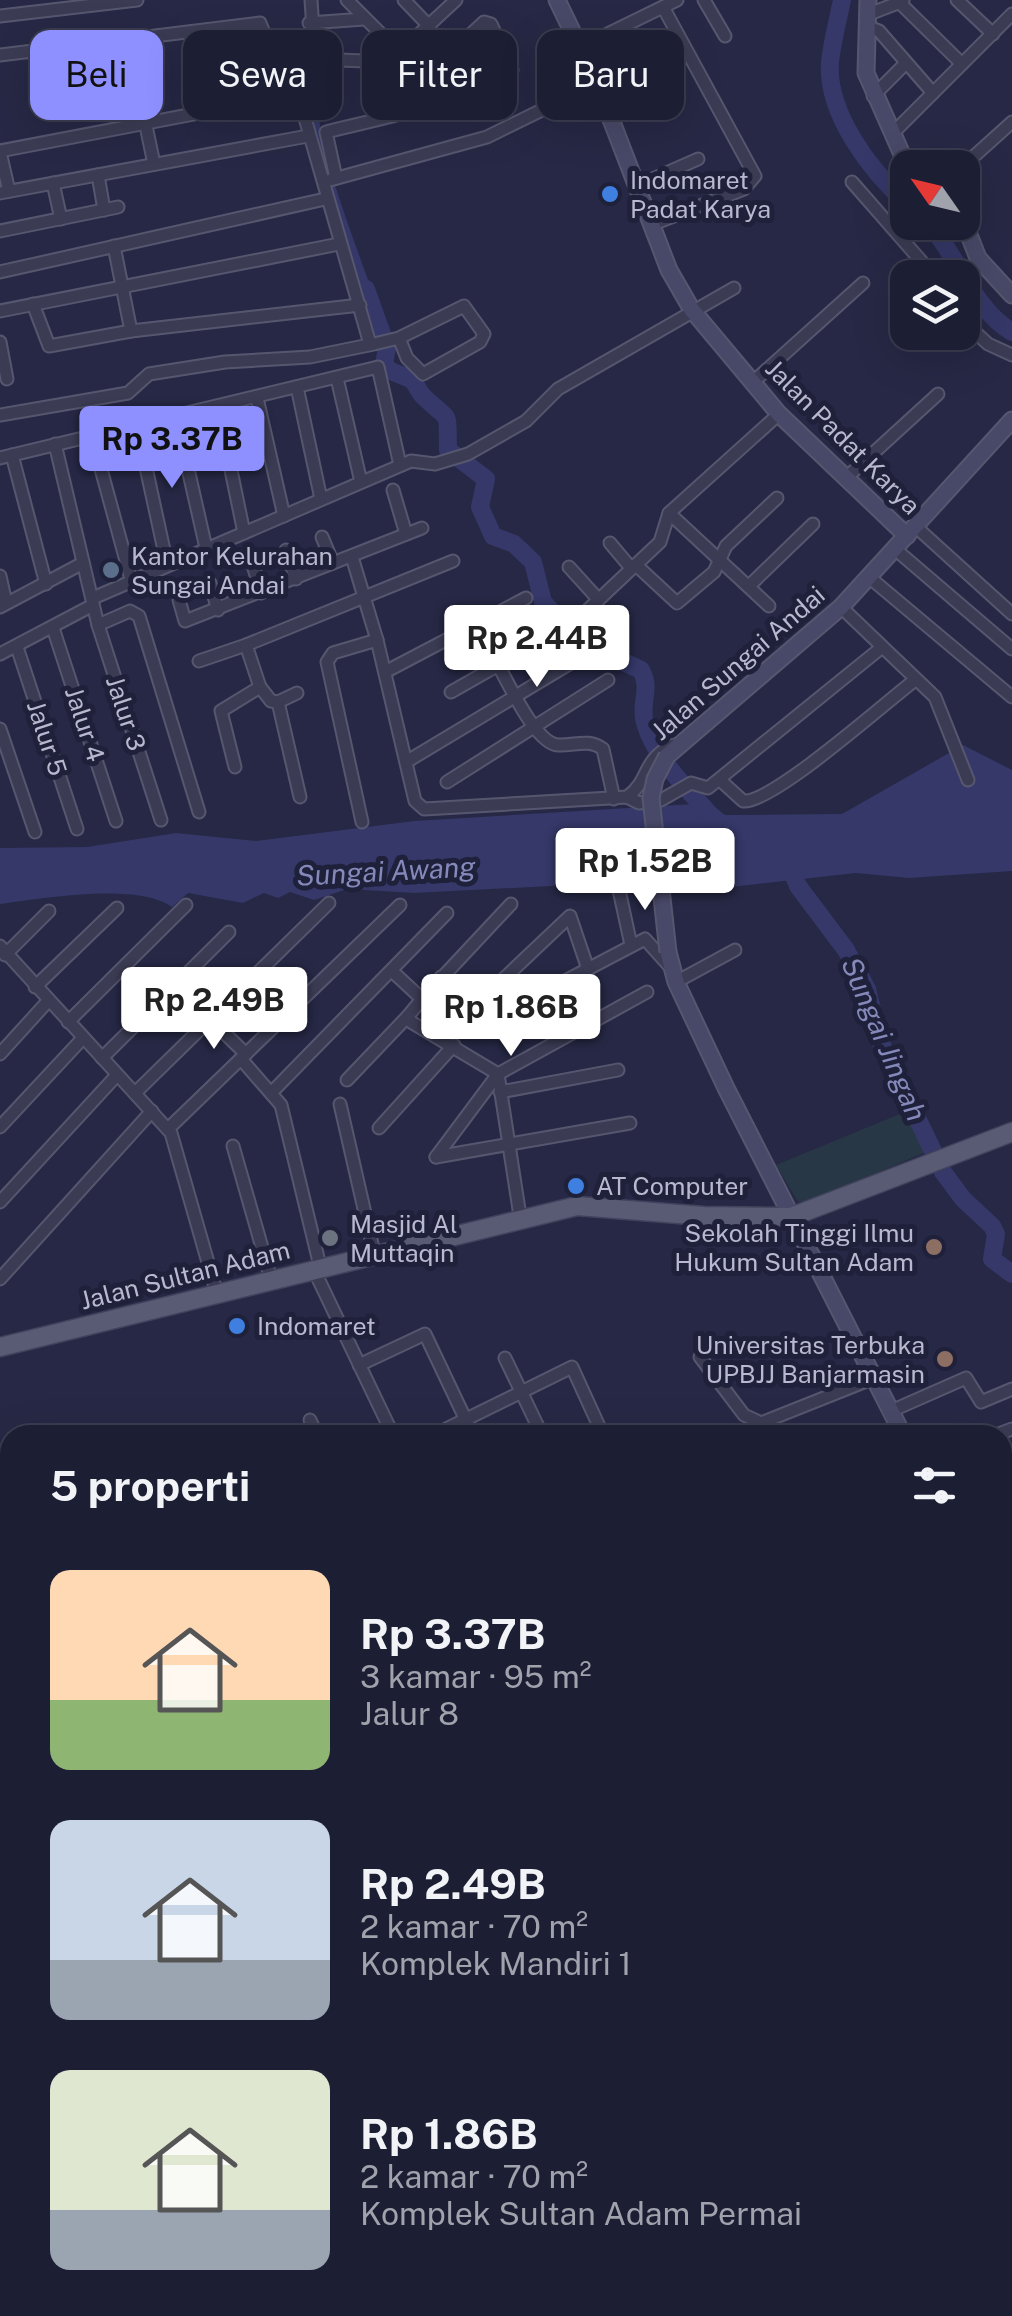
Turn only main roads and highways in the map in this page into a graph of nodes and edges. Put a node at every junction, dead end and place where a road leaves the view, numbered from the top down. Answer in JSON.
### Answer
{"nodes":[{"id":1,"x":1012,"y":1132,"type":"edge"},
{"id":2,"x":0,"y":1347,"type":"edge"}],
"edges":[{"from":1,"to":2,"type":"main road","name":"Jalan Sultan Adam"}]}
